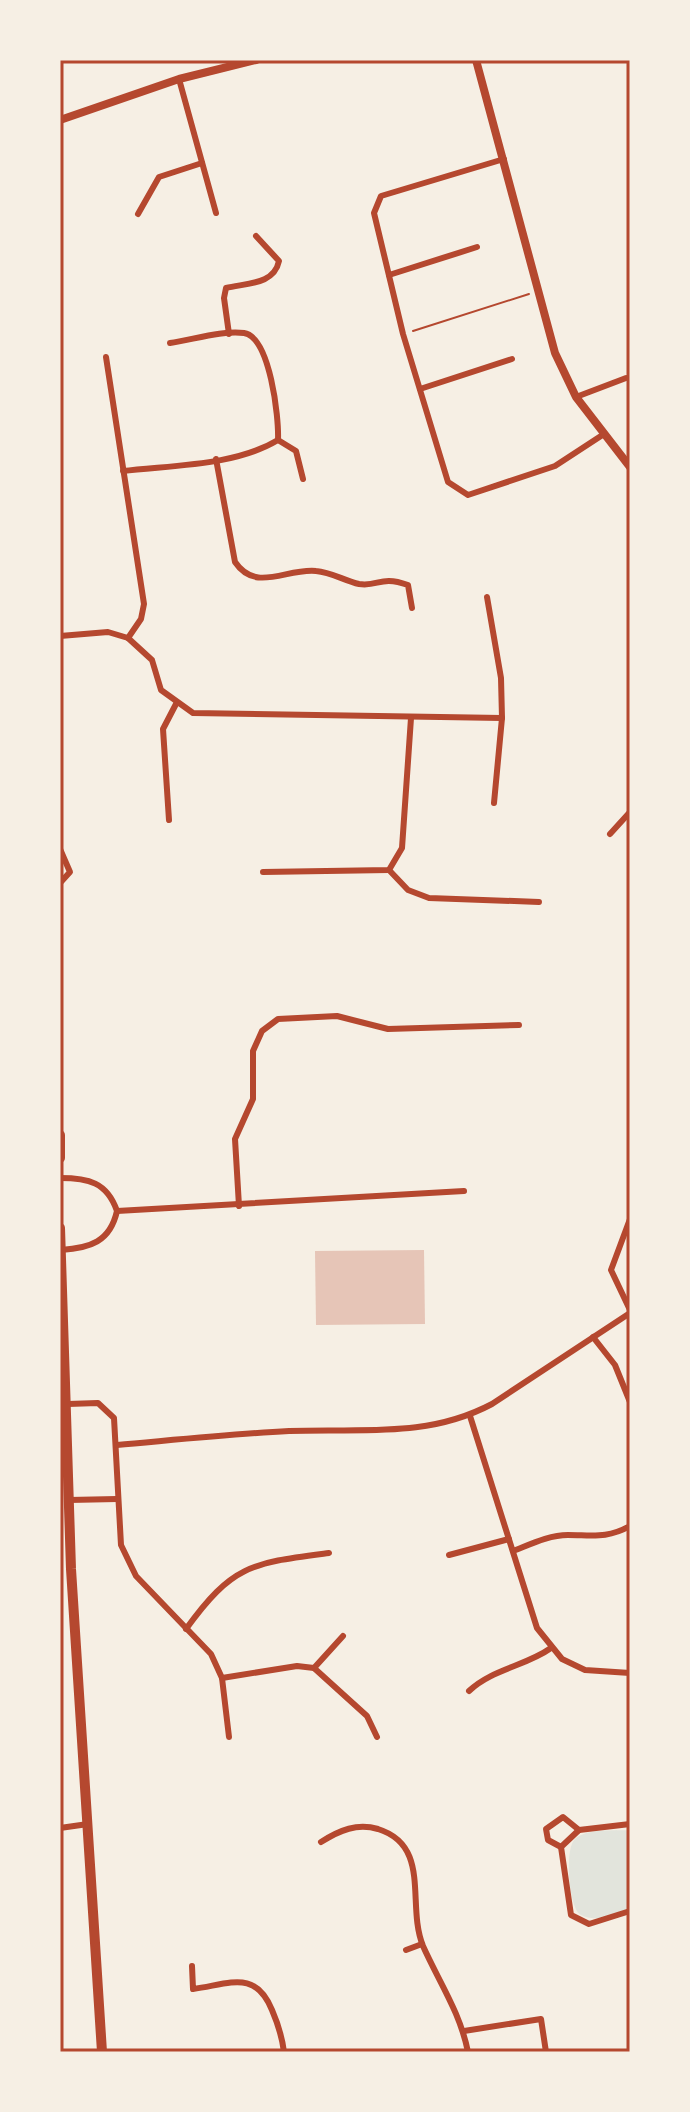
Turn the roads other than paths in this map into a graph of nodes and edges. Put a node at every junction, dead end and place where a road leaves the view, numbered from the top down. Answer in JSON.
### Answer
{"nodes":[{"id":1,"x":256,"y":60,"type":"edge"},
{"id":2,"x":476,"y":60,"type":"edge"},
{"id":3,"x":179,"y":79,"type":"junction"},
{"id":4,"x":60,"y":120,"type":"edge"},
{"id":5,"x":504,"y":159,"type":"junction"},
{"id":6,"x":202,"y":163,"type":"junction"},
{"id":7,"x":216,"y":213,"type":"dead end"},
{"id":8,"x":138,"y":214,"type":"dead end"},
{"id":9,"x":256,"y":236,"type":"dead end"},
{"id":10,"x":477,"y":247,"type":"dead end"},
{"id":11,"x":389,"y":275,"type":"junction"},
{"id":12,"x":229,"y":334,"type":"junction"},
{"id":13,"x":170,"y":343,"type":"dead end"},
{"id":14,"x":106,"y":357,"type":"dead end"},
{"id":15,"x":512,"y":359,"type":"dead end"},
{"id":16,"x":626,"y":378,"type":"dead end"},
{"id":17,"x":420,"y":389,"type":"junction"},
{"id":18,"x":576,"y":397,"type":"junction"},
{"id":19,"x":604,"y":434,"type":"junction"},
{"id":20,"x":278,"y":440,"type":"junction"},
{"id":21,"x":216,"y":459,"type":"junction"},
{"id":22,"x":630,"y":467,"type":"edge"},
{"id":23,"x":123,"y":471,"type":"junction"},
{"id":24,"x":303,"y":479,"type":"dead end"},
{"id":25,"x":487,"y":597,"type":"dead end"},
{"id":26,"x":412,"y":608,"type":"dead end"},
{"id":27,"x":60,"y":636,"type":"edge"},
{"id":28,"x":128,"y":638,"type":"junction"},
{"id":29,"x":176,"y":704,"type":"junction"},
{"id":30,"x":411,"y":718,"type":"junction"},
{"id":31,"x":502,"y":718,"type":"junction"},
{"id":32,"x":494,"y":803,"type":"dead end"},
{"id":33,"x":630,"y":812,"type":"edge"},
{"id":34,"x":169,"y":820,"type":"dead end"},
{"id":35,"x":610,"y":834,"type":"dead end"},
{"id":36,"x":60,"y":849,"type":"edge"},
{"id":37,"x":389,"y":870,"type":"junction"},
{"id":38,"x":263,"y":872,"type":"dead end"},
{"id":39,"x":60,"y":883,"type":"edge"},
{"id":40,"x":539,"y":902,"type":"dead end"},
{"id":41,"x":519,"y":1025,"type":"dead end"},
{"id":42,"x":60,"y":1135,"type":"edge"},
{"id":43,"x":60,"y":1158,"type":"edge"},
{"id":44,"x":60,"y":1178,"type":"edge"},
{"id":45,"x":464,"y":1191,"type":"dead end"},
{"id":46,"x":239,"y":1206,"type":"junction"},
{"id":47,"x":117,"y":1211,"type":"junction"},
{"id":48,"x":630,"y":1219,"type":"edge"},
{"id":49,"x":60,"y":1228,"type":"edge"},
{"id":50,"x":61,"y":1250,"type":"edge"},
{"id":51,"x":630,"y":1312,"type":"edge"},
{"id":52,"x":593,"y":1337,"type":"junction"},
{"id":53,"x":630,"y":1402,"type":"edge"},
{"id":54,"x":68,"y":1404,"type":"junction"},
{"id":55,"x":470,"y":1416,"type":"junction"},
{"id":56,"x":117,"y":1445,"type":"junction"},
{"id":57,"x":117,"y":1499,"type":"junction"},
{"id":58,"x":67,"y":1500,"type":"junction"},
{"id":59,"x":630,"y":1526,"type":"edge"},
{"id":60,"x":509,"y":1539,"type":"junction"},
{"id":61,"x":513,"y":1551,"type":"junction"},
{"id":62,"x":329,"y":1553,"type":"dead end"},
{"id":63,"x":449,"y":1555,"type":"dead end"},
{"id":64,"x":186,"y":1629,"type":"junction"},
{"id":65,"x":343,"y":1636,"type":"dead end"},
{"id":66,"x":551,"y":1648,"type":"junction"},
{"id":67,"x":314,"y":1668,"type":"junction"},
{"id":68,"x":630,"y":1673,"type":"edge"},
{"id":69,"x":222,"y":1678,"type":"junction"},
{"id":70,"x":469,"y":1691,"type":"dead end"},
{"id":71,"x":229,"y":1737,"type":"dead end"},
{"id":72,"x":377,"y":1737,"type":"dead end"},
{"id":73,"x":88,"y":1824,"type":"junction"},
{"id":74,"x":630,"y":1824,"type":"edge"},
{"id":75,"x":60,"y":1828,"type":"edge"},
{"id":76,"x":579,"y":1830,"type":"junction"},
{"id":77,"x":321,"y":1842,"type":"dead end"},
{"id":78,"x":561,"y":1847,"type":"junction"},
{"id":79,"x":630,"y":1911,"type":"edge"},
{"id":80,"x":422,"y":1944,"type":"junction"},
{"id":81,"x":406,"y":1950,"type":"dead end"},
{"id":82,"x":192,"y":1966,"type":"dead end"},
{"id":83,"x":464,"y":2031,"type":"junction"},
{"id":84,"x":102,"y":2052,"type":"edge"},
{"id":85,"x":284,"y":2052,"type":"edge"},
{"id":86,"x":468,"y":2052,"type":"edge"},
{"id":87,"x":546,"y":2052,"type":"edge"}],
"edges":[{"from":1,"to":3,"type":"street"},
{"from":2,"to":5,"type":"street"},
{"from":3,"to":4,"type":"street"},
{"from":3,"to":6,"type":"street"},
{"from":5,"to":11,"type":"street"},
{"from":5,"to":18,"type":"street"},
{"from":6,"to":7,"type":"street"},
{"from":6,"to":8,"type":"street"},
{"from":9,"to":12,"type":"street"},
{"from":10,"to":11,"type":"street"},
{"from":11,"to":17,"type":"street"},
{"from":12,"to":13,"type":"street"},
{"from":12,"to":20,"type":"street"},
{"from":14,"to":23,"type":"street"},
{"from":15,"to":17,"type":"street"},
{"from":16,"to":18,"type":"street"},
{"from":17,"to":19,"type":"street"},
{"from":18,"to":19,"type":"street"},
{"from":19,"to":22,"type":"street"},
{"from":20,"to":21,"type":"street"},
{"from":20,"to":24,"type":"street"},
{"from":21,"to":23,"type":"street"},
{"from":21,"to":26,"type":"street"},
{"from":23,"to":28,"type":"street"},
{"from":25,"to":31,"type":"street"},
{"from":27,"to":28,"type":"street"},
{"from":28,"to":29,"type":"street"},
{"from":29,"to":30,"type":"street"},
{"from":29,"to":34,"type":"street"},
{"from":30,"to":31,"type":"street"},
{"from":30,"to":37,"type":"street"},
{"from":31,"to":32,"type":"street"},
{"from":33,"to":35,"type":"street"},
{"from":36,"to":39,"type":"street"},
{"from":37,"to":38,"type":"street"},
{"from":37,"to":40,"type":"street"},
{"from":41,"to":46,"type":"street"},
{"from":42,"to":43,"type":"main road"},
{"from":44,"to":47,"type":"street"},
{"from":45,"to":46,"type":"street"},
{"from":46,"to":47,"type":"street"},
{"from":47,"to":50,"type":"street"},
{"from":48,"to":51,"type":"street"},
{"from":49,"to":50,"type":"main road"},
{"from":50,"to":54,"type":"main road"},
{"from":51,"to":52,"type":"street"},
{"from":52,"to":53,"type":"street"},
{"from":52,"to":55,"type":"street"},
{"from":54,"to":56,"type":"street"},
{"from":54,"to":58,"type":"main road"},
{"from":55,"to":56,"type":"street"},
{"from":55,"to":60,"type":"street"},
{"from":56,"to":57,"type":"street"},
{"from":57,"to":58,"type":"street"},
{"from":57,"to":64,"type":"street"},
{"from":58,"to":73,"type":"main road"},
{"from":59,"to":61,"type":"street"},
{"from":60,"to":61,"type":"street"},
{"from":60,"to":63,"type":"street"},
{"from":61,"to":66,"type":"street"},
{"from":62,"to":64,"type":"street"},
{"from":64,"to":69,"type":"street"},
{"from":65,"to":67,"type":"street"},
{"from":66,"to":68,"type":"street"},
{"from":66,"to":70,"type":"street"},
{"from":67,"to":69,"type":"street"},
{"from":67,"to":72,"type":"street"},
{"from":69,"to":71,"type":"street"},
{"from":73,"to":75,"type":"street"},
{"from":73,"to":84,"type":"main road"},
{"from":74,"to":76,"type":"street"},
{"from":76,"to":78,"type":"street"},
{"from":76,"to":78,"type":"street"},
{"from":77,"to":80,"type":"street"},
{"from":78,"to":79,"type":"street"},
{"from":80,"to":81,"type":"street"},
{"from":80,"to":83,"type":"street"},
{"from":82,"to":85,"type":"street"},
{"from":83,"to":86,"type":"street"},
{"from":83,"to":87,"type":"street"}]}
